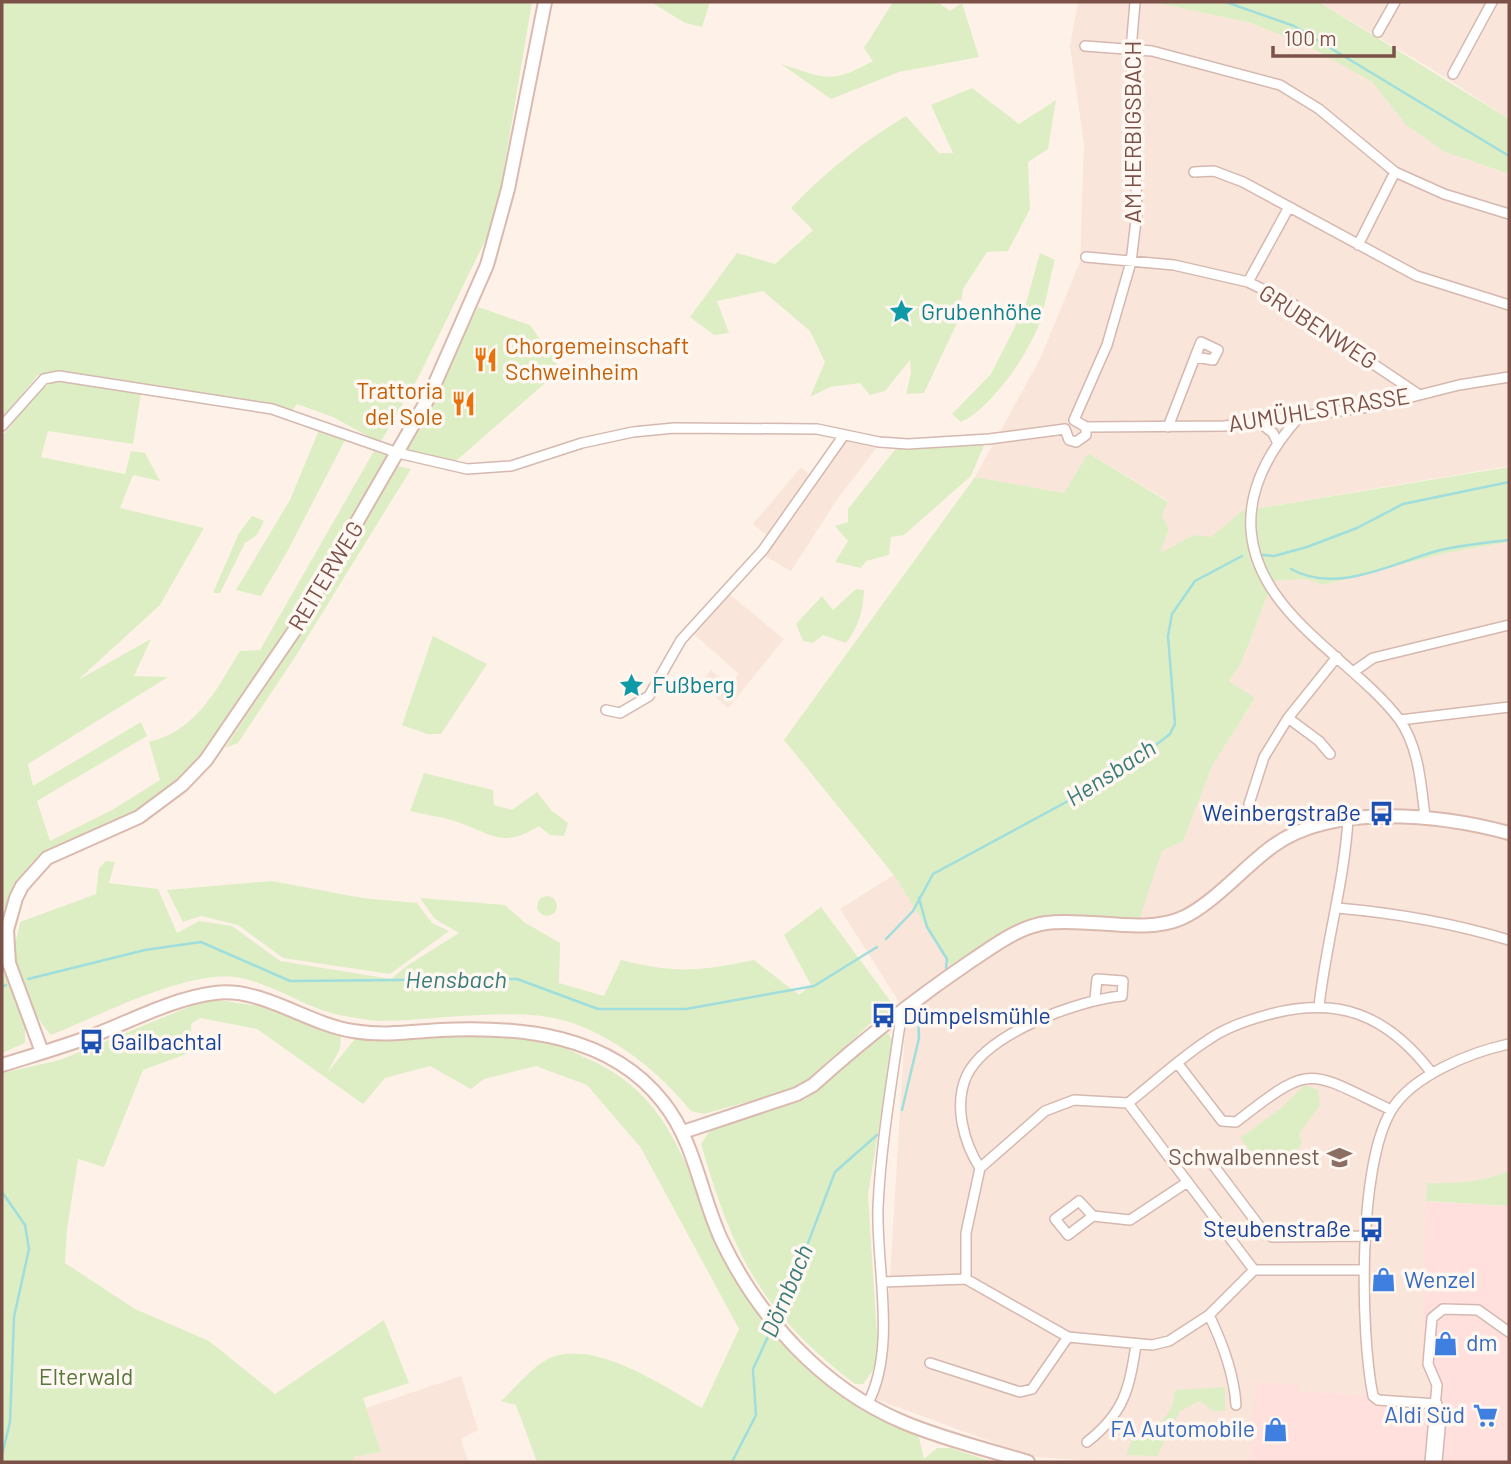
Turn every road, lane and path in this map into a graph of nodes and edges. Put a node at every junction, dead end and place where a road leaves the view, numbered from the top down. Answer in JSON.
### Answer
{"nodes":[{"id":1,"x":545,"y":2,"type":"edge"},
{"id":2,"x":1135,"y":2,"type":"edge"},
{"id":3,"x":1395,"y":2,"type":"edge"},
{"id":4,"x":1492,"y":2,"type":"edge"},
{"id":5,"x":1378,"y":32,"type":"dead end"},
{"id":6,"x":1085,"y":46,"type":"dead end"},
{"id":7,"x":1131,"y":50,"type":"junction"},
{"id":8,"x":1453,"y":74,"type":"dead end"},
{"id":9,"x":1194,"y":172,"type":"dead end"},
{"id":10,"x":1395,"y":172,"type":"junction"},
{"id":11,"x":1289,"y":207,"type":"junction"},
{"id":12,"x":1509,"y":214,"type":"edge"},
{"id":13,"x":1358,"y":245,"type":"junction"},
{"id":14,"x":1087,"y":257,"type":"dead end"},
{"id":15,"x":1131,"y":262,"type":"junction"},
{"id":16,"x":1248,"y":282,"type":"junction"},
{"id":17,"x":1509,"y":305,"type":"edge"},
{"id":18,"x":1195,"y":357,"type":"dead end"},
{"id":19,"x":1509,"y":377,"type":"edge"},
{"id":20,"x":1418,"y":394,"type":"junction"},
{"id":21,"x":1300,"y":416,"type":"junction"},
{"id":22,"x":1074,"y":420,"type":"junction"},
{"id":23,"x":1259,"y":422,"type":"junction"},
{"id":24,"x":2,"y":426,"type":"edge"},
{"id":25,"x":1086,"y":427,"type":"junction"},
{"id":26,"x":1168,"y":427,"type":"junction"},
{"id":27,"x":1065,"y":429,"type":"junction"},
{"id":28,"x":844,"y":435,"type":"junction"},
{"id":29,"x":1278,"y":444,"type":"junction"},
{"id":30,"x":398,"y":453,"type":"junction"},
{"id":31,"x":1509,"y":625,"type":"edge"},
{"id":32,"x":1337,"y":657,"type":"junction"},
{"id":33,"x":1353,"y":672,"type":"junction"},
{"id":34,"x":1509,"y":707,"type":"edge"},
{"id":35,"x":606,"y":710,"type":"dead end"},
{"id":36,"x":1288,"y":718,"type":"junction"},
{"id":37,"x":1400,"y":720,"type":"junction"},
{"id":38,"x":1330,"y":754,"type":"dead end"},
{"id":39,"x":1249,"y":804,"type":"dead end"},
{"id":40,"x":1425,"y":817,"type":"junction"},
{"id":41,"x":1348,"y":820,"type":"junction"},
{"id":42,"x":1509,"y":833,"type":"edge"},
{"id":43,"x":1337,"y":908,"type":"junction"},
{"id":44,"x":1509,"y":940,"type":"edge"},
{"id":45,"x":1095,"y":998,"type":"dead end"},
{"id":46,"x":1319,"y":1006,"type":"junction"},
{"id":47,"x":902,"y":1010,"type":"junction"},
{"id":48,"x":1509,"y":1044,"type":"edge"},
{"id":49,"x":42,"y":1052,"type":"junction"},
{"id":50,"x":1178,"y":1064,"type":"junction"},
{"id":51,"x":2,"y":1065,"type":"edge"},
{"id":52,"x":1431,"y":1072,"type":"junction"},
{"id":53,"x":1128,"y":1102,"type":"junction"},
{"id":54,"x":1391,"y":1110,"type":"junction"},
{"id":55,"x":683,"y":1132,"type":"junction"},
{"id":56,"x":1213,"y":1166,"type":"dead end"},
{"id":57,"x":980,"y":1168,"type":"junction"},
{"id":58,"x":1185,"y":1183,"type":"junction"},
{"id":59,"x":1093,"y":1216,"type":"dead end"},
{"id":60,"x":1366,"y":1236,"type":"junction"},
{"id":61,"x":1254,"y":1270,"type":"junction"},
{"id":62,"x":1363,"y":1270,"type":"junction"},
{"id":63,"x":966,"y":1279,"type":"junction"},
{"id":64,"x":882,"y":1282,"type":"junction"},
{"id":65,"x":1209,"y":1315,"type":"junction"},
{"id":66,"x":1509,"y":1332,"type":"edge"},
{"id":67,"x":1068,"y":1336,"type":"junction"},
{"id":68,"x":1136,"y":1345,"type":"junction"},
{"id":69,"x":930,"y":1363,"type":"dead end"},
{"id":70,"x":868,"y":1403,"type":"junction"},
{"id":71,"x":1437,"y":1404,"type":"junction"},
{"id":72,"x":1236,"y":1405,"type":"dead end"},
{"id":73,"x":1087,"y":1442,"type":"dead end"},
{"id":74,"x":1028,"y":1462,"type":"edge"},
{"id":75,"x":1430,"y":1462,"type":"edge"},
{"id":76,"x":1437,"y":1462,"type":"edge"}],
"edges":[{"from":1,"to":30,"type":"street","name":"REITERWEG"},
{"from":2,"to":7,"type":"street","name":"AM HERBIGSBACH"},
{"from":3,"to":5,"type":"street"},
{"from":4,"to":8,"type":"street"},
{"from":6,"to":7,"type":"street"},
{"from":7,"to":10,"type":"street"},
{"from":7,"to":15,"type":"street","name":"AM HERBIGSBACH"},
{"from":9,"to":11,"type":"street"},
{"from":10,"to":12,"type":"street"},
{"from":10,"to":13,"type":"street"},
{"from":11,"to":13,"type":"street"},
{"from":11,"to":16,"type":"street"},
{"from":13,"to":17,"type":"street"},
{"from":14,"to":15,"type":"street","name":"GRUBENWEG"},
{"from":15,"to":16,"type":"street","name":"GRUBENWEG"},
{"from":15,"to":22,"type":"street","name":"AM HERBIGSBACH"},
{"from":16,"to":20,"type":"street","name":"GRUBENWEG"},
{"from":18,"to":26,"type":"street"},
{"from":19,"to":20,"type":"street","name":"AUMÜHLSTRASSE"},
{"from":20,"to":21,"type":"street","name":"AUMÜHLSTRASSE"},
{"from":21,"to":23,"type":"street","name":"AUMÜHLSTRASSE"},
{"from":21,"to":29,"type":"street"},
{"from":22,"to":25,"type":"street"},
{"from":22,"to":27,"type":"street"},
{"from":23,"to":26,"type":"street","name":"AUMÜHLSTRASSE"},
{"from":23,"to":29,"type":"street"},
{"from":24,"to":30,"type":"street","name":"AUMÜHLSTRASSE"},
{"from":25,"to":26,"type":"street","name":"AUMÜHLSTRASSE"},
{"from":25,"to":27,"type":"street","name":"AUMÜHLSTRASSE"},
{"from":27,"to":28,"type":"street","name":"AUMÜHLSTRASSE"},
{"from":28,"to":30,"type":"street","name":"AUMÜHLSTRASSE"},
{"from":28,"to":35,"type":"street"},
{"from":29,"to":32,"type":"street"},
{"from":30,"to":49,"type":"street","name":"REITERWEG"},
{"from":31,"to":33,"type":"street"},
{"from":32,"to":33,"type":"street"},
{"from":32,"to":36,"type":"street"},
{"from":33,"to":37,"type":"street"},
{"from":34,"to":37,"type":"street"},
{"from":36,"to":38,"type":"street"},
{"from":36,"to":39,"type":"street"},
{"from":37,"to":40,"type":"street"},
{"from":40,"to":41,"type":"street"},
{"from":40,"to":42,"type":"street"},
{"from":41,"to":43,"type":"street"},
{"from":41,"to":47,"type":"street"},
{"from":43,"to":44,"type":"street"},
{"from":43,"to":46,"type":"street"},
{"from":45,"to":57,"type":"street"},
{"from":46,"to":50,"type":"street"},
{"from":46,"to":52,"type":"street"},
{"from":47,"to":55,"type":"street"},
{"from":47,"to":64,"type":"street"},
{"from":48,"to":52,"type":"street"},
{"from":49,"to":51,"type":"street"},
{"from":49,"to":55,"type":"street"},
{"from":50,"to":53,"type":"street"},
{"from":50,"to":54,"type":"street"},
{"from":52,"to":54,"type":"street"},
{"from":53,"to":57,"type":"street"},
{"from":53,"to":58,"type":"street"},
{"from":54,"to":60,"type":"street"},
{"from":55,"to":70,"type":"street"},
{"from":56,"to":60,"type":"street"},
{"from":57,"to":63,"type":"street"},
{"from":58,"to":59,"type":"street"},
{"from":58,"to":61,"type":"street"},
{"from":60,"to":62,"type":"street"},
{"from":61,"to":62,"type":"street"},
{"from":61,"to":65,"type":"street"},
{"from":62,"to":71,"type":"street"},
{"from":63,"to":64,"type":"street"},
{"from":63,"to":67,"type":"street"},
{"from":64,"to":70,"type":"street"},
{"from":65,"to":68,"type":"street"},
{"from":65,"to":72,"type":"street"},
{"from":66,"to":71,"type":"street"},
{"from":67,"to":68,"type":"street"},
{"from":67,"to":69,"type":"street"},
{"from":68,"to":73,"type":"street"},
{"from":70,"to":74,"type":"street"},
{"from":71,"to":75,"type":"street"},
{"from":71,"to":76,"type":"street"}]}
